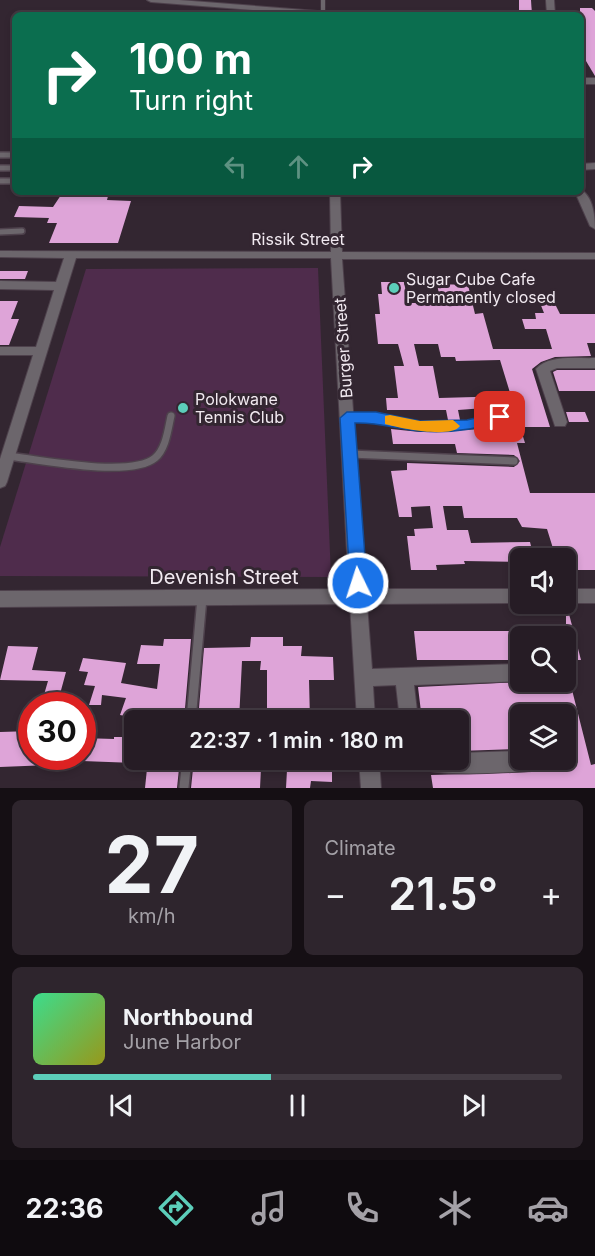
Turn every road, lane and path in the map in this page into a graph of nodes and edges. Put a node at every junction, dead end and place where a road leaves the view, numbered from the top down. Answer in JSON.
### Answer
{"nodes":[{"id":1,"x":151,"y":0,"type":"edge"},
{"id":2,"x":158,"y":0,"type":"edge"},
{"id":3,"x":299,"y":12,"type":"edge"},
{"id":4,"x":335,"y":195,"type":"edge"},
{"id":5,"x":581,"y":195,"type":"edge"},
{"id":6,"x":595,"y":226,"type":"edge"},
{"id":7,"x":22,"y":231,"type":"dead end"},
{"id":8,"x":0,"y":232,"type":"edge"},
{"id":9,"x":71,"y":254,"type":"junction"},
{"id":10,"x":0,"y":255,"type":"edge"},
{"id":11,"x":338,"y":256,"type":"junction"},
{"id":12,"x":595,"y":256,"type":"edge"},
{"id":13,"x":0,"y":285,"type":"edge"},
{"id":14,"x":61,"y":286,"type":"junction"},
{"id":15,"x":0,"y":351,"type":"edge"},
{"id":16,"x":39,"y":351,"type":"junction"},
{"id":17,"x":595,"y":363,"type":"edge"},
{"id":18,"x":171,"y":416,"type":"dead end"},
{"id":19,"x":500,"y":417,"type":"dead end"},
{"id":20,"x":347,"y":418,"type":"junction"},
{"id":21,"x":560,"y":422,"type":"dead end"},
{"id":22,"x":350,"y":454,"type":"junction"},
{"id":23,"x":9,"y":456,"type":"junction"},
{"id":24,"x":514,"y":461,"type":"dead end"},
{"id":25,"x":0,"y":482,"type":"edge"},
{"id":26,"x":510,"y":596,"type":"edge"},
{"id":27,"x":576,"y":596,"type":"edge"},
{"id":28,"x":595,"y":596,"type":"edge"},
{"id":29,"x":359,"y":597,"type":"junction"},
{"id":30,"x":202,"y":598,"type":"junction"},
{"id":31,"x":0,"y":599,"type":"edge"},
{"id":32,"x":510,"y":672,"type":"edge"},
{"id":33,"x":404,"y":676,"type":"junction"},
{"id":34,"x":363,"y":678,"type":"junction"},
{"id":35,"x":192,"y":710,"type":"edge"},
{"id":36,"x":365,"y":710,"type":"edge"},
{"id":37,"x":408,"y":710,"type":"edge"},
{"id":38,"x":510,"y":761,"type":"edge"},
{"id":39,"x":469,"y":762,"type":"edge"},
{"id":40,"x":186,"y":770,"type":"edge"},
{"id":41,"x":370,"y":770,"type":"edge"},
{"id":42,"x":184,"y":787,"type":"edge"},
{"id":43,"x":371,"y":788,"type":"edge"}],
"edges":[{"from":1,"to":2,"type":"street"},
{"from":2,"to":3,"type":"street"},
{"from":4,"to":11,"type":"street","name":"Burger Street"},
{"from":5,"to":6,"type":"street"},
{"from":7,"to":8,"type":"lane"},
{"from":9,"to":10,"type":"street","name":"Rissik Street"},
{"from":9,"to":11,"type":"street","name":"Rissik Street"},
{"from":9,"to":14,"type":"street"},
{"from":11,"to":12,"type":"street","name":"Rissik Street"},
{"from":11,"to":20,"type":"street","name":"Burger Street"},
{"from":13,"to":14,"type":"street"},
{"from":14,"to":16,"type":"street"},
{"from":15,"to":16,"type":"street"},
{"from":16,"to":23,"type":"street"},
{"from":17,"to":21,"type":"street"},
{"from":18,"to":23,"type":"lane"},
{"from":19,"to":20,"type":"lane"},
{"from":20,"to":22,"type":"street","name":"Burger Street"},
{"from":22,"to":24,"type":"lane"},
{"from":22,"to":29,"type":"street","name":"Burger Street"},
{"from":23,"to":25,"type":"street"},
{"from":26,"to":29,"type":"street","name":"Devenish Street"},
{"from":27,"to":28,"type":"street"},
{"from":29,"to":30,"type":"street","name":"Devenish Street"},
{"from":29,"to":34,"type":"street","name":"Burger Street"},
{"from":30,"to":31,"type":"street","name":"Devenish Street"},
{"from":30,"to":35,"type":"lane"},
{"from":32,"to":33,"type":"street"},
{"from":33,"to":34,"type":"street"},
{"from":33,"to":37,"type":"street"},
{"from":34,"to":36,"type":"street","name":"Burger Street"},
{"from":38,"to":39,"type":"street"},
{"from":40,"to":42,"type":"lane"},
{"from":41,"to":43,"type":"street"}]}
